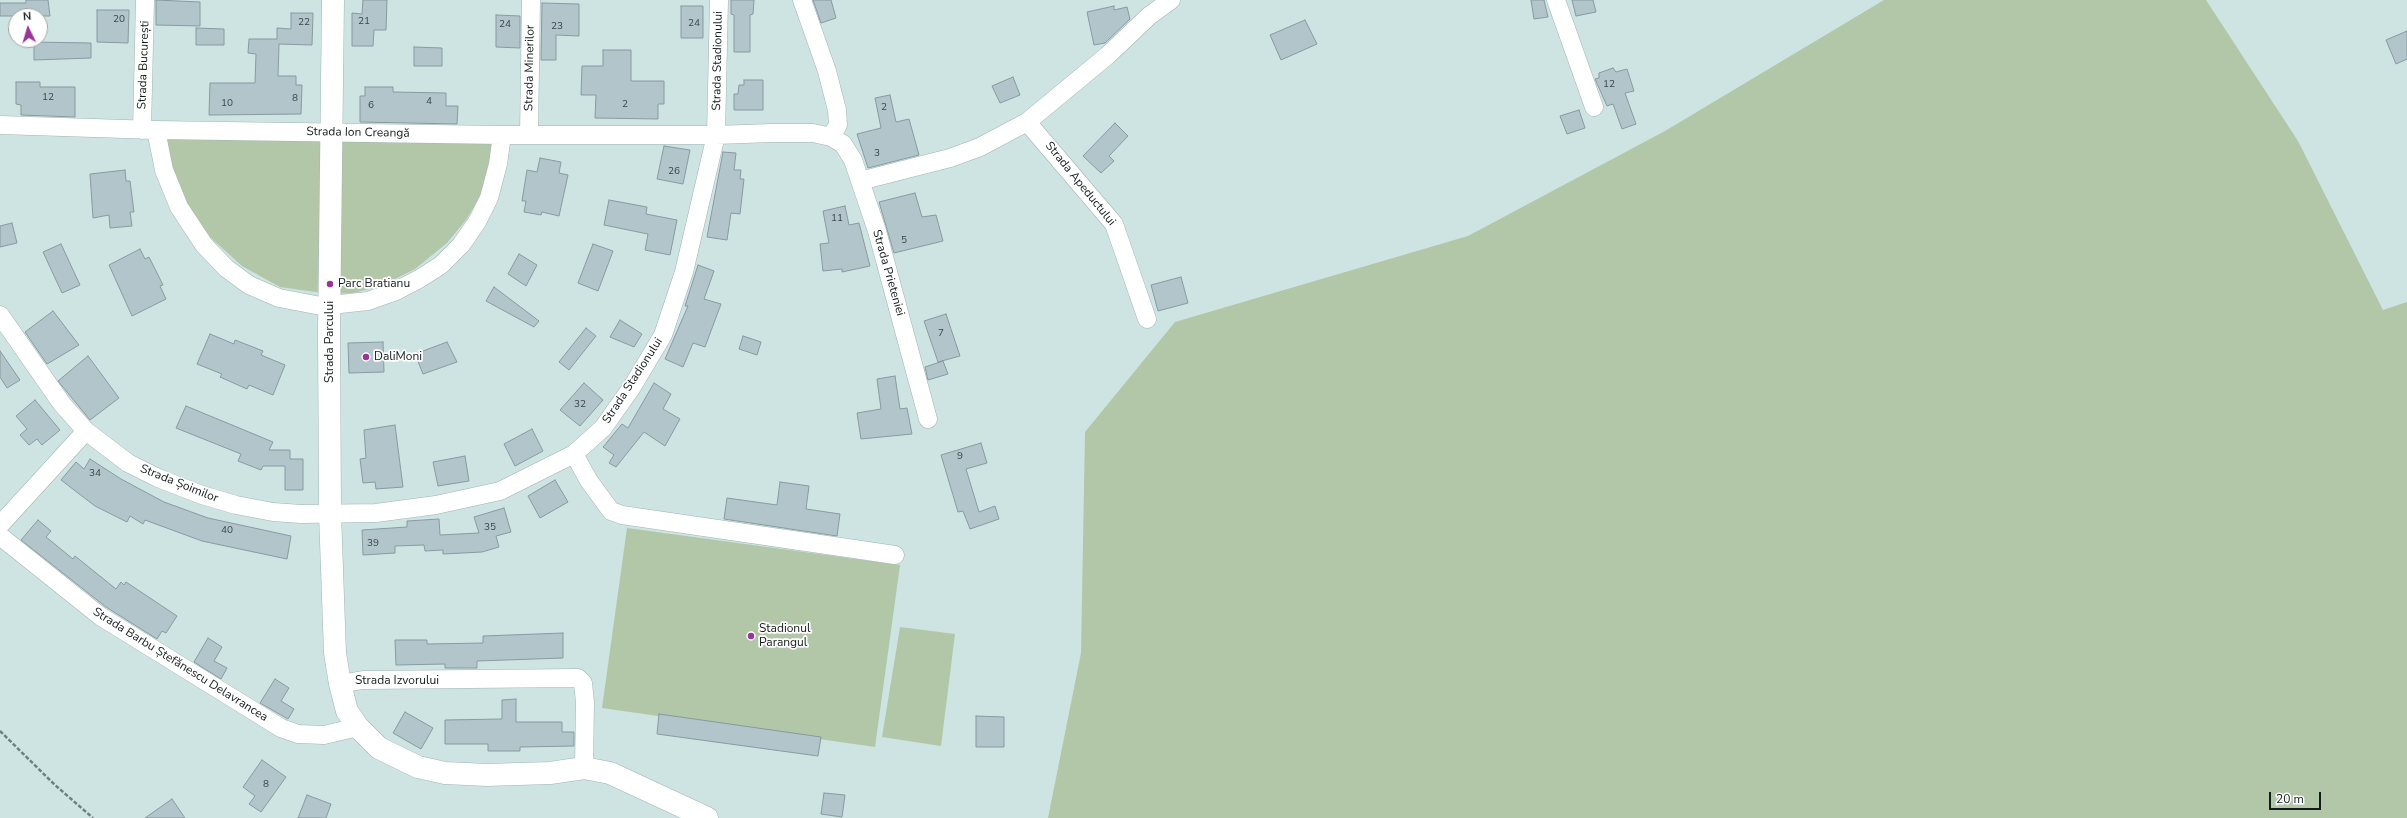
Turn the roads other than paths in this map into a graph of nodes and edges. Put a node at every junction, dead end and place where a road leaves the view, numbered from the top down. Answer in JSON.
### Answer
{"nodes":[{"id":1,"x":145,"y":0,"type":"edge"},
{"id":2,"x":333,"y":0,"type":"edge"},
{"id":3,"x":532,"y":0,"type":"edge"},
{"id":4,"x":719,"y":0,"type":"edge"},
{"id":5,"x":802,"y":0,"type":"edge"},
{"id":6,"x":1171,"y":0,"type":"edge"},
{"id":7,"x":1556,"y":0,"type":"edge"},
{"id":8,"x":1594,"y":106,"type":"dead end"},
{"id":9,"x":1027,"y":122,"type":"junction"},
{"id":10,"x":0,"y":125,"type":"edge"},
{"id":11,"x":149,"y":130,"type":"junction"},
{"id":12,"x":332,"y":133,"type":"junction"},
{"id":13,"x":502,"y":135,"type":"junction"},
{"id":14,"x":529,"y":135,"type":"junction"},
{"id":15,"x":716,"y":135,"type":"junction"},
{"id":16,"x":831,"y":137,"type":"junction"},
{"id":17,"x":860,"y":181,"type":"junction"},
{"id":18,"x":330,"y":306,"type":"junction"},
{"id":19,"x":0,"y":315,"type":"edge"},
{"id":20,"x":1147,"y":319,"type":"dead end"},
{"id":21,"x":928,"y":418,"type":"dead end"},
{"id":22,"x":86,"y":431,"type":"junction"},
{"id":23,"x":574,"y":454,"type":"junction"},
{"id":24,"x":330,"y":513,"type":"junction"},
{"id":25,"x":0,"y":525,"type":"edge"},
{"id":26,"x":0,"y":536,"type":"edge"},
{"id":27,"x":895,"y":555,"type":"dead end"},
{"id":28,"x":340,"y":684,"type":"junction"},
{"id":29,"x":358,"y":728,"type":"junction"},
{"id":30,"x":584,"y":768,"type":"junction"},
{"id":31,"x":707,"y":818,"type":"edge"}],
"edges":[{"from":1,"to":11,"type":"street","name":"Strada București"},
{"from":2,"to":12,"type":"main road","name":"Strada Parcului"},
{"from":3,"to":14,"type":"street","name":"Strada Minerilor"},
{"from":4,"to":15,"type":"street","name":"Strada Stadionului"},
{"from":5,"to":16,"type":"street"},
{"from":6,"to":9,"type":"street"},
{"from":7,"to":8,"type":"street"},
{"from":9,"to":17,"type":"street"},
{"from":9,"to":20,"type":"street","name":"Strada Apeductului"},
{"from":10,"to":11,"type":"street","name":"Strada Ion Creangă"},
{"from":11,"to":12,"type":"street","name":"Strada Ion Creangă"},
{"from":11,"to":18,"type":"street","name":"Strada București"},
{"from":12,"to":13,"type":"street","name":"Strada Ion Creangă"},
{"from":12,"to":18,"type":"main road","name":"Strada Parcului"},
{"from":13,"to":14,"type":"street","name":"Strada Ion Creangă"},
{"from":13,"to":18,"type":"street","name":"Strada București"},
{"from":14,"to":15,"type":"street","name":"Strada Ion Creangă"},
{"from":15,"to":16,"type":"street","name":"Strada Prieteniei"},
{"from":15,"to":23,"type":"street","name":"Strada Stadionului"},
{"from":16,"to":17,"type":"street","name":"Strada Prieteniei"},
{"from":17,"to":21,"type":"street","name":"Strada Prieteniei"},
{"from":18,"to":24,"type":"main road","name":"Strada Parcului"},
{"from":19,"to":22,"type":"street","name":"Strada Șoimilor"},
{"from":22,"to":24,"type":"street","name":"Strada Șoimilor"},
{"from":22,"to":25,"type":"street"},
{"from":23,"to":24,"type":"street","name":"Strada Stadionului"},
{"from":23,"to":27,"type":"street"},
{"from":24,"to":28,"type":"main road","name":"Strada Parcului"},
{"from":26,"to":29,"type":"street","name":"Strada Barbu Ștefănescu Delavrancea"},
{"from":28,"to":29,"type":"main road","name":"Strada Izvorului"},
{"from":28,"to":30,"type":"street","name":"Strada Izvorului"},
{"from":29,"to":30,"type":"main road","name":"Strada Izvorului"},
{"from":30,"to":31,"type":"main road","name":"Strada Izvorului"}]}
